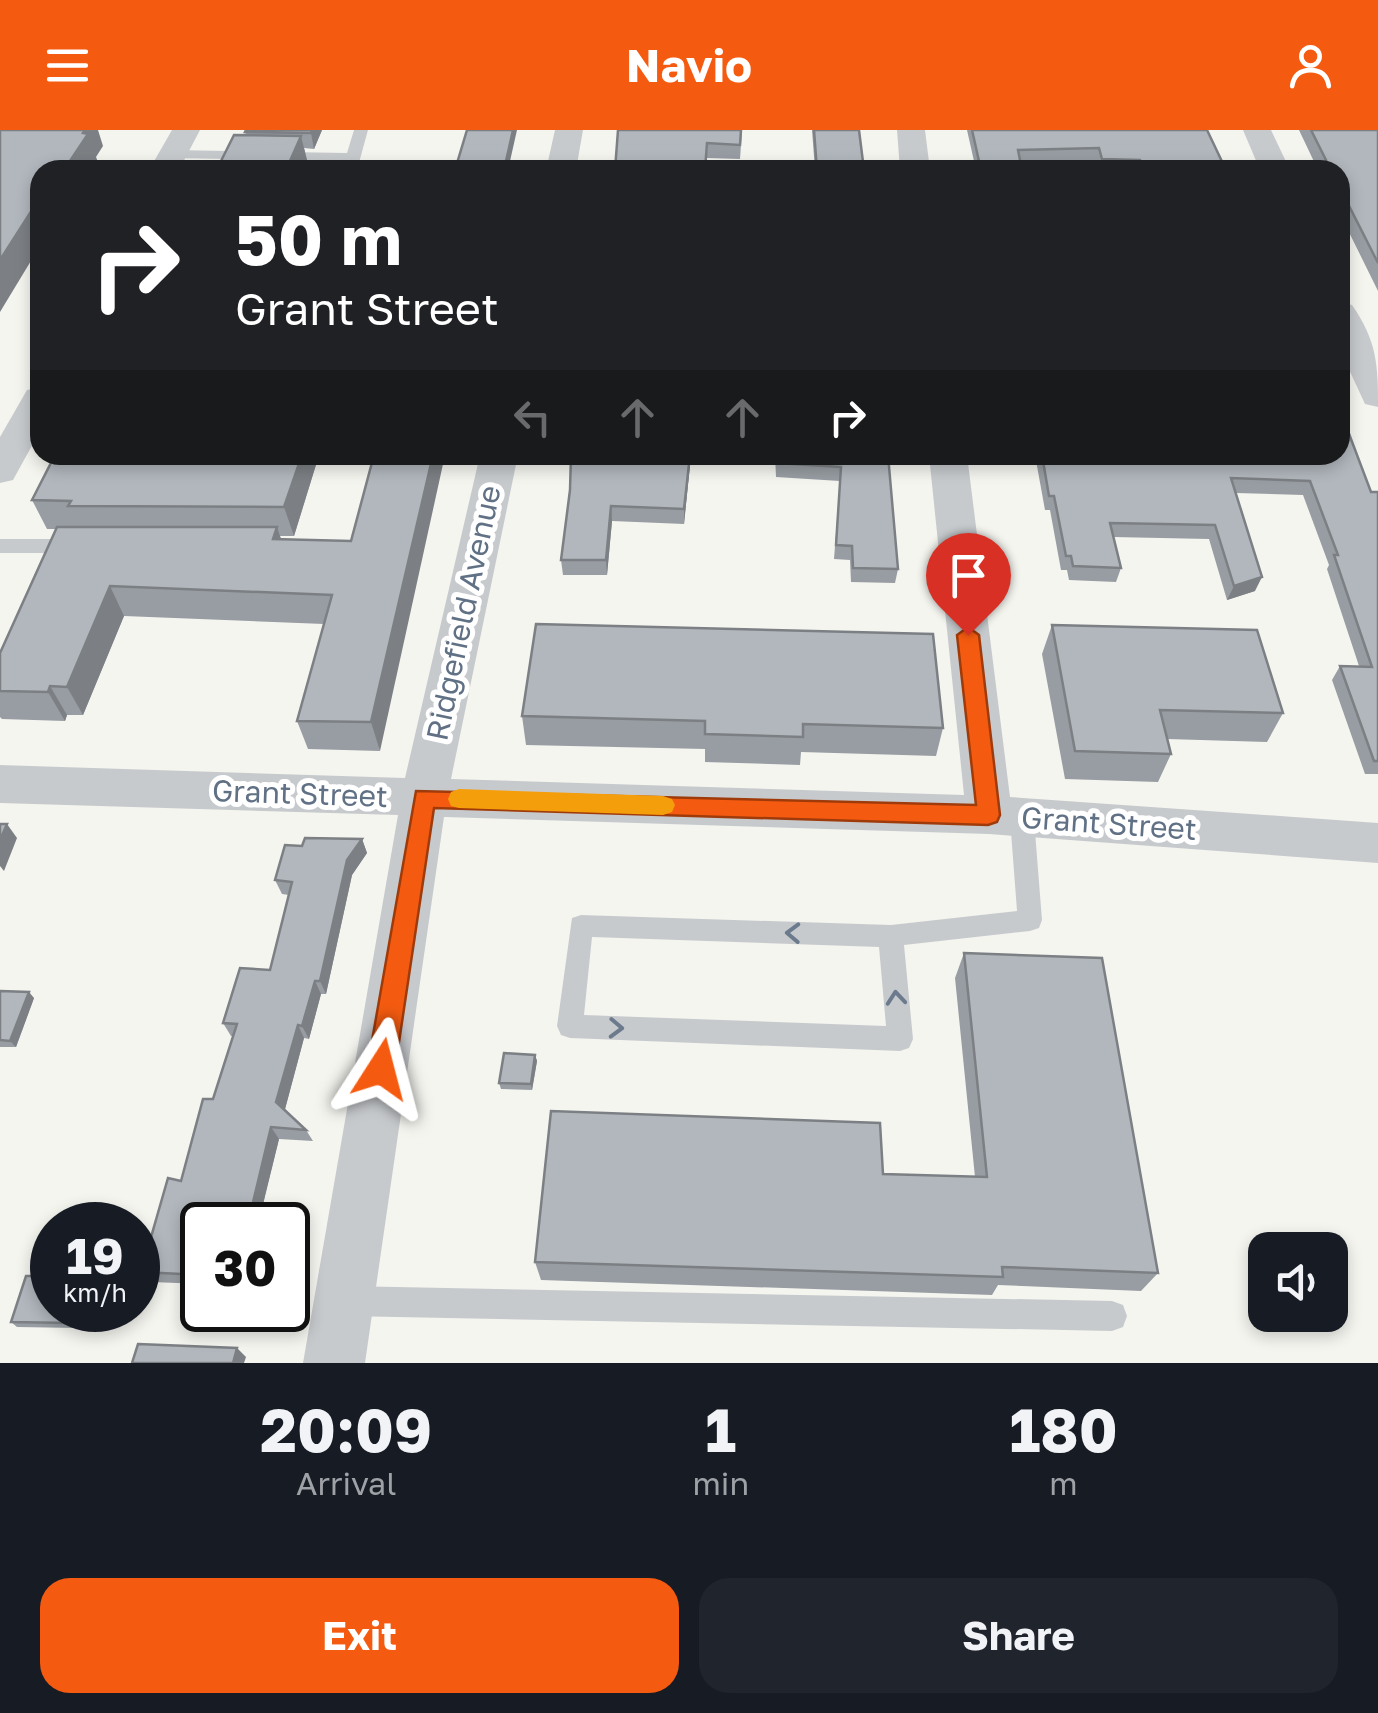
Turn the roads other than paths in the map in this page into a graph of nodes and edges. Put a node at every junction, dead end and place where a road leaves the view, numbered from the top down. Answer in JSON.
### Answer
{"nodes":[{"id":1,"x":361,"y":130,"type":"edge"},
{"id":2,"x":569,"y":130,"type":"edge"},
{"id":3,"x":911,"y":130,"type":"edge"},
{"id":4,"x":1257,"y":130,"type":"edge"},
{"id":5,"x":175,"y":151,"type":"edge"},
{"id":6,"x":307,"y":160,"type":"edge"},
{"id":7,"x":352,"y":160,"type":"edge"},
{"id":8,"x":562,"y":160,"type":"edge"},
{"id":9,"x":914,"y":160,"type":"edge"},
{"id":10,"x":1270,"y":160,"type":"edge"},
{"id":11,"x":1350,"y":334,"type":"edge"},
{"id":12,"x":1378,"y":396,"type":"edge"},
{"id":13,"x":30,"y":416,"type":"edge"},
{"id":14,"x":496,"y":465,"type":"edge"},
{"id":15,"x":950,"y":465,"type":"edge"},
{"id":16,"x":0,"y":471,"type":"edge"},
{"id":17,"x":0,"y":546,"type":"edge"},
{"id":18,"x":97,"y":546,"type":"edge"},
{"id":19,"x":0,"y":784,"type":"edge"},
{"id":20,"x":424,"y":798,"type":"junction"},
{"id":21,"x":1005,"y":817,"type":"junction"},
{"id":22,"x":1378,"y":843,"type":"edge"},
{"id":23,"x":891,"y":936,"type":"junction"},
{"id":24,"x":344,"y":1301,"type":"junction"},
{"id":25,"x":1112,"y":1316,"type":"dead end"},
{"id":26,"x":334,"y":1363,"type":"edge"}],
"edges":[{"from":1,"to":7,"type":"lane"},
{"from":2,"to":8,"type":"street"},
{"from":3,"to":9,"type":"street"},
{"from":4,"to":10,"type":"street"},
{"from":5,"to":6,"type":"lane"},
{"from":11,"to":12,"type":"street"},
{"from":13,"to":16,"type":"street"},
{"from":14,"to":20,"type":"street","name":"Ridgefield Avenue"},
{"from":15,"to":21,"type":"street"},
{"from":17,"to":18,"type":"lane"},
{"from":19,"to":20,"type":"street","name":"Grant Street"},
{"from":20,"to":21,"type":"street","name":"Grant Street"},
{"from":20,"to":24,"type":"street","name":"Ridgefield Avenue"},
{"from":21,"to":22,"type":"street","name":"Grant Street"},
{"from":21,"to":23,"type":"lane"},
{"from":23,"to":23,"type":"lane","one_way":true},
{"from":24,"to":25,"type":"lane"},
{"from":24,"to":26,"type":"street","name":"Ridgefield Avenue"}]}
